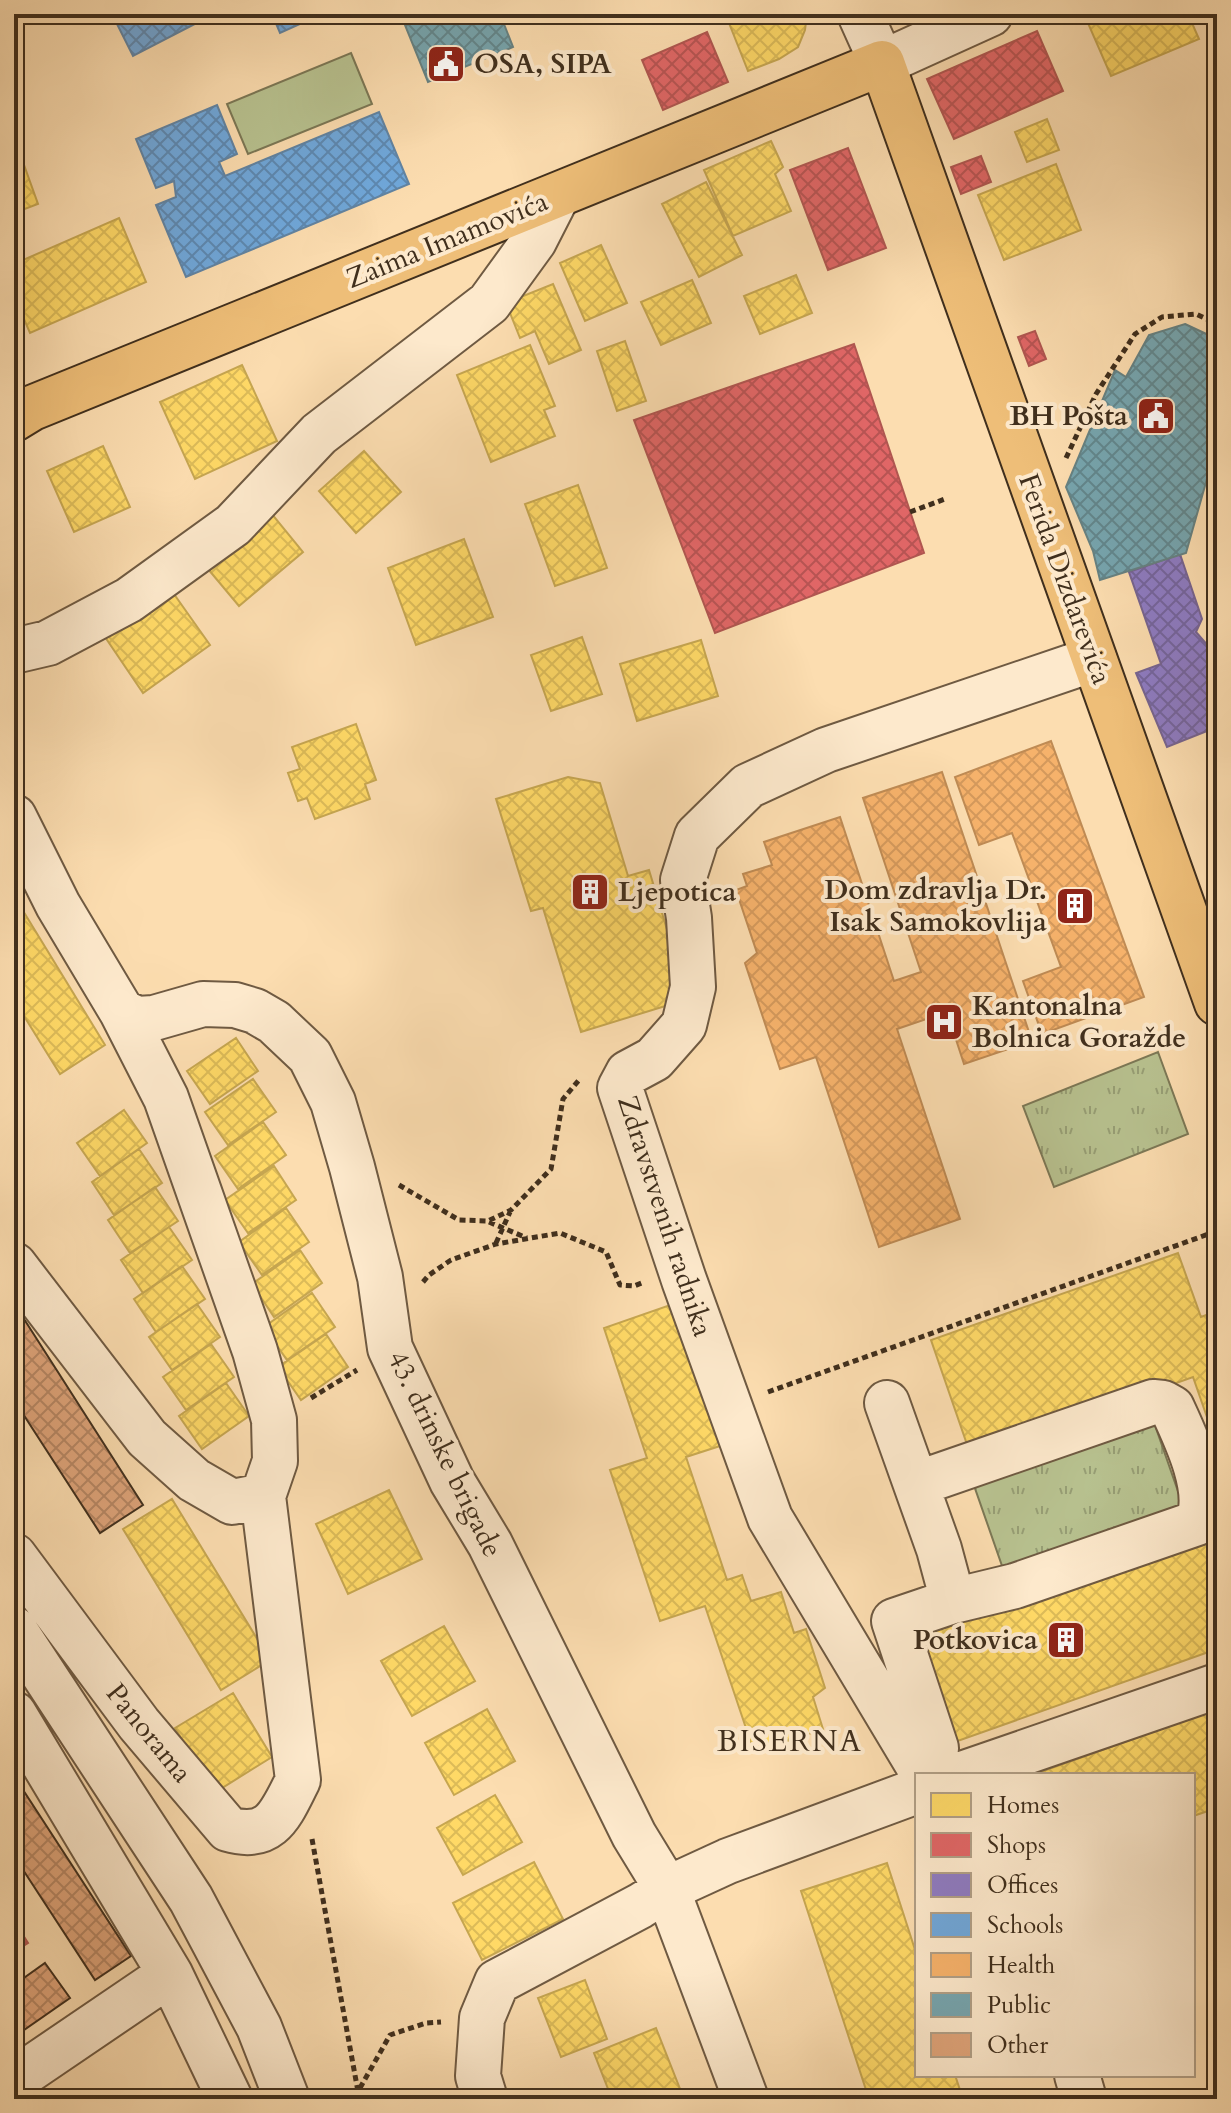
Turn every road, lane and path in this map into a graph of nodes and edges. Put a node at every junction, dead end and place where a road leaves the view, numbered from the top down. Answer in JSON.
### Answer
{"nodes":[{"id":1,"x":860,"y":14,"type":"edge"},
{"id":2,"x":990,"y":14,"type":"edge"},
{"id":3,"x":882,"y":63,"type":"junction"},
{"id":4,"x":557,"y":196,"type":"junction"},
{"id":5,"x":1217,"y":324,"type":"edge"},
{"id":6,"x":14,"y":419,"type":"edge"},
{"id":7,"x":945,"y":499,"type":"dead end"},
{"id":8,"x":1041,"y":511,"type":"junction"},
{"id":9,"x":910,"y":512,"type":"dead end"},
{"id":10,"x":14,"y":651,"type":"edge"},
{"id":11,"x":1094,"y":659,"type":"junction"},
{"id":12,"x":14,"y":817,"type":"edge"},
{"id":13,"x":1217,"y":1001,"type":"edge"},
{"id":14,"x":122,"y":1012,"type":"junction"},
{"id":15,"x":628,"y":1073,"type":"junction"},
{"id":16,"x":352,"y":1167,"type":"junction"},
{"id":17,"x":511,"y":1210,"type":"junction"},
{"id":18,"x":488,"y":1221,"type":"junction"},
{"id":19,"x":504,"y":1227,"type":"junction"},
{"id":20,"x":1217,"y":1231,"type":"edge"},
{"id":21,"x":528,"y":1238,"type":"junction"},
{"id":22,"x":496,"y":1244,"type":"junction"},
{"id":23,"x":606,"y":1252,"type":"dead end"},
{"id":24,"x":14,"y":1265,"type":"edge"},
{"id":25,"x":422,"y":1284,"type":"dead end"},
{"id":26,"x":887,"y":1403,"type":"dead end"},
{"id":27,"x":730,"y":1406,"type":"junction"},
{"id":28,"x":916,"y":1484,"type":"junction"},
{"id":29,"x":263,"y":1496,"type":"junction"},
{"id":30,"x":14,"y":1556,"type":"edge"},
{"id":31,"x":953,"y":1601,"type":"junction"},
{"id":32,"x":14,"y":1629,"type":"edge"},
{"id":33,"x":1217,"y":1686,"type":"edge"},
{"id":34,"x":14,"y":1714,"type":"edge"},
{"id":35,"x":976,"y":1772,"type":"edge"},
{"id":36,"x":923,"y":1773,"type":"edge"},
{"id":37,"x":932,"y":1773,"type":"edge"},
{"id":38,"x":298,"y":1780,"type":"junction"},
{"id":39,"x":915,"y":1792,"type":"edge"},
{"id":40,"x":667,"y":1889,"type":"junction"},
{"id":41,"x":170,"y":1974,"type":"junction"},
{"id":42,"x":482,"y":2018,"type":"junction"},
{"id":43,"x":1078,"y":2077,"type":"edge"},
{"id":44,"x":14,"y":2080,"type":"edge"},
{"id":45,"x":223,"y":2096,"type":"edge"},
{"id":46,"x":359,"y":2098,"type":"edge"},
{"id":47,"x":287,"y":2099,"type":"edge"},
{"id":48,"x":485,"y":2099,"type":"edge"},
{"id":49,"x":746,"y":2099,"type":"edge"},
{"id":50,"x":1084,"y":2099,"type":"edge"}],
"edges":[{"from":1,"to":3,"type":"street"},
{"from":2,"to":3,"type":"street","name":"Zaima Imamovića"},
{"from":3,"to":4,"type":"main road","name":"Zaima Imamovića"},
{"from":3,"to":8,"type":"main road","name":"Ferida Dizdarevića"},
{"from":4,"to":6,"type":"main road","name":"Zaima Imamovića"},
{"from":4,"to":10,"type":"street"},
{"from":5,"to":8,"type":"path"},
{"from":7,"to":9,"type":"path"},
{"from":8,"to":11,"type":"main road","name":"Ferida Dizdarevića"},
{"from":11,"to":13,"type":"main road","name":"Ferida Dizdarevića"},
{"from":11,"to":15,"type":"street","name":"Zdravstvenih radnika"},
{"from":12,"to":14,"type":"street"},
{"from":14,"to":16,"type":"street","name":"43. drinske brigade"},
{"from":14,"to":29,"type":"street"},
{"from":15,"to":17,"type":"path"},
{"from":15,"to":27,"type":"street","name":"Zdravstvenih radnika"},
{"from":16,"to":18,"type":"path"},
{"from":16,"to":40,"type":"street","name":"43. drinske brigade"},
{"from":17,"to":18,"type":"path"},
{"from":17,"to":19,"type":"path"},
{"from":18,"to":19,"type":"path"},
{"from":19,"to":21,"type":"path"},
{"from":19,"to":22,"type":"path"},
{"from":20,"to":27,"type":"path"},
{"from":21,"to":22,"type":"path"},
{"from":21,"to":23,"type":"path"},
{"from":22,"to":25,"type":"path"},
{"from":24,"to":29,"type":"street"},
{"from":26,"to":28,"type":"street"},
{"from":27,"to":36,"type":"street","name":"Zdravstvenih radnika"},
{"from":28,"to":31,"type":"street"},
{"from":28,"to":31,"type":"street"},
{"from":29,"to":38,"type":"street"},
{"from":30,"to":38,"type":"street","name":"Panorama"},
{"from":31,"to":37,"type":"street"},
{"from":32,"to":47,"type":"street"},
{"from":33,"to":35,"type":"street"},
{"from":34,"to":41,"type":"street"},
{"from":38,"to":46,"type":"path"},
{"from":39,"to":40,"type":"street"},
{"from":40,"to":42,"type":"street"},
{"from":40,"to":49,"type":"street","name":"43. drinske brigade"},
{"from":41,"to":44,"type":"street"},
{"from":41,"to":45,"type":"street"},
{"from":42,"to":46,"type":"path"},
{"from":42,"to":48,"type":"street"},
{"from":43,"to":50,"type":"street"}]}
